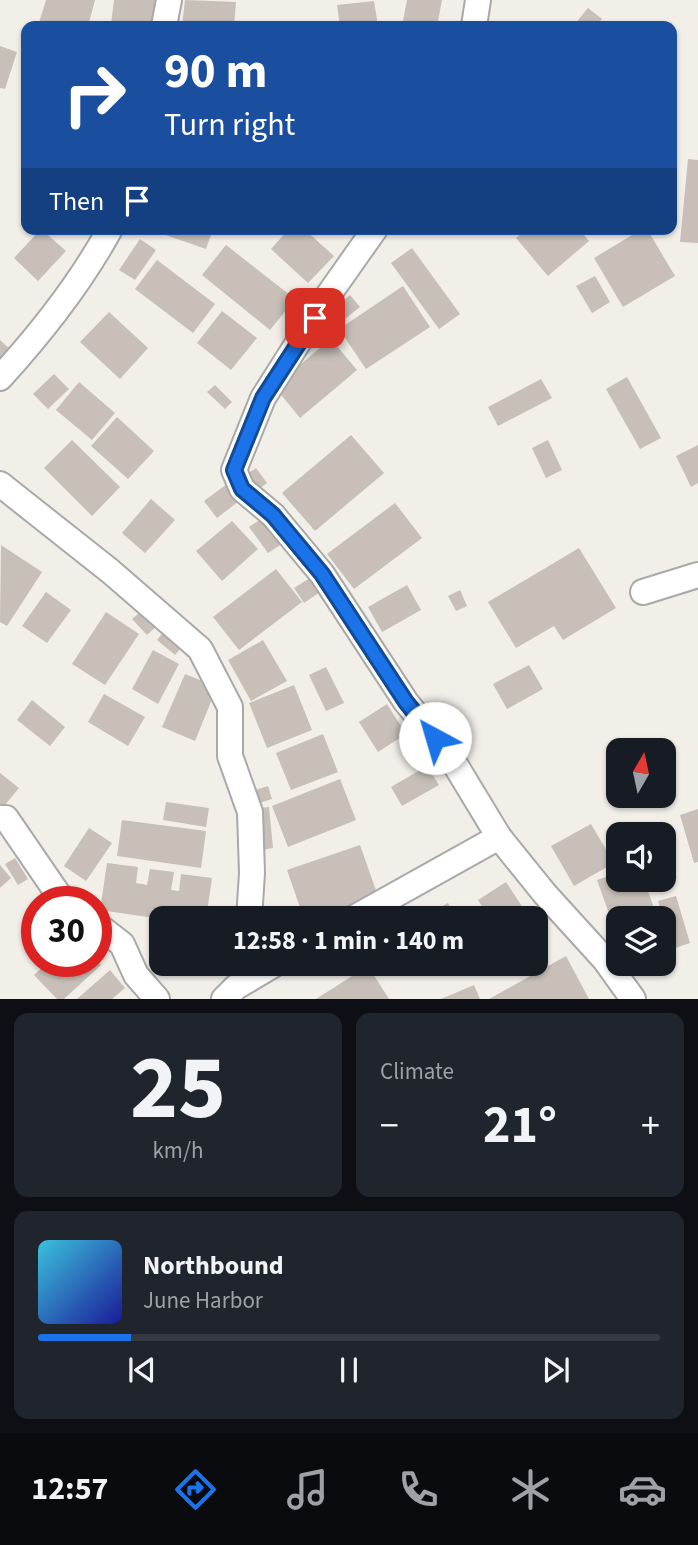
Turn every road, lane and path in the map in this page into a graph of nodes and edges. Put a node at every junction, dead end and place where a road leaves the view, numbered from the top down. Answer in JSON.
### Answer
{"nodes":[{"id":1,"x":169,"y":0,"type":"edge"},
{"id":2,"x":478,"y":0,"type":"edge"},
{"id":3,"x":165,"y":21,"type":"edge"},
{"id":4,"x":475,"y":21,"type":"edge"},
{"id":5,"x":107,"y":235,"type":"edge"},
{"id":6,"x":371,"y":235,"type":"edge"},
{"id":7,"x":0,"y":378,"type":"edge"},
{"id":8,"x":0,"y":484,"type":"edge"},
{"id":9,"x":698,"y":575,"type":"edge"},
{"id":10,"x":643,"y":592,"type":"dead end"},
{"id":11,"x":0,"y":818,"type":"edge"},
{"id":12,"x":499,"y":837,"type":"junction"},
{"id":13,"x":53,"y":886,"type":"edge"},
{"id":14,"x":250,"y":906,"type":"edge"},
{"id":15,"x":375,"y":906,"type":"edge"},
{"id":16,"x":112,"y":936,"type":"edge"},
{"id":17,"x":250,"y":976,"type":"edge"},
{"id":18,"x":233,"y":984,"type":"edge"},
{"id":19,"x":158,"y":999,"type":"edge"},
{"id":20,"x":633,"y":999,"type":"edge"}],
"edges":[{"from":1,"to":3,"type":"street"},
{"from":2,"to":4,"type":"street"},
{"from":5,"to":7,"type":"street"},
{"from":6,"to":12,"type":"street"},
{"from":8,"to":14,"type":"street"},
{"from":9,"to":10,"type":"street"},
{"from":11,"to":13,"type":"street"},
{"from":12,"to":15,"type":"street"},
{"from":12,"to":20,"type":"street"},
{"from":16,"to":19,"type":"street"},
{"from":17,"to":18,"type":"street"}]}
